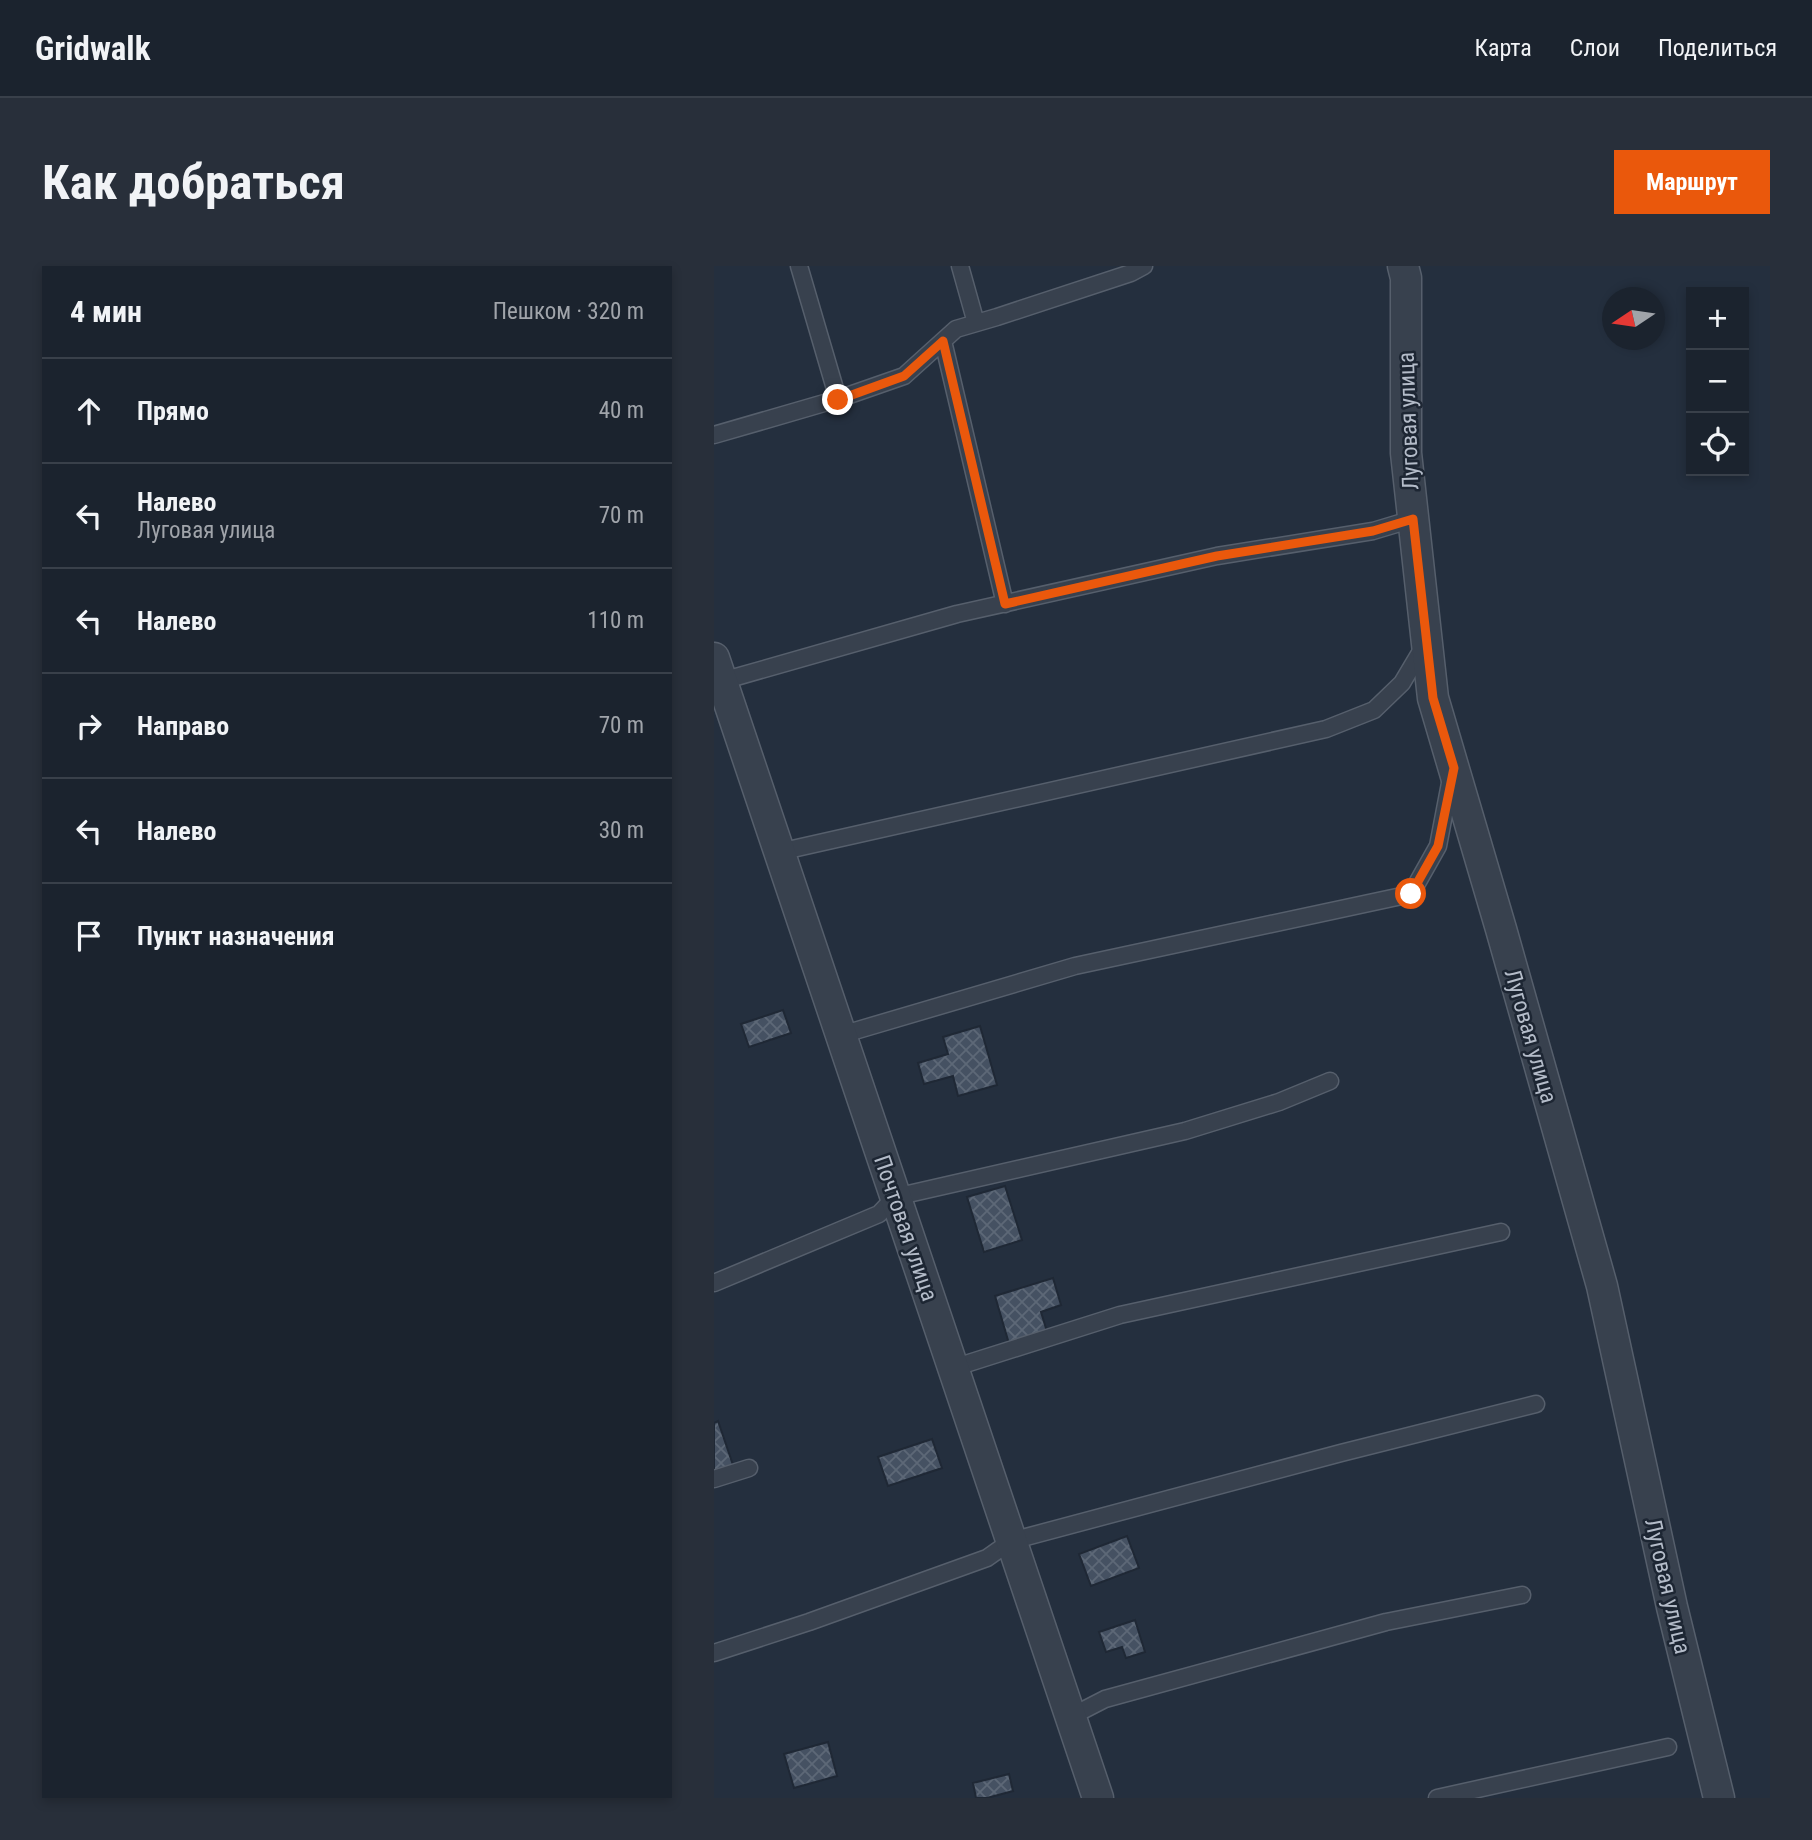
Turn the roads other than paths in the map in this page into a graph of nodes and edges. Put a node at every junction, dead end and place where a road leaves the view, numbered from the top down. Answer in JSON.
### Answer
{"nodes":[{"id":1,"x":799,"y":266,"type":"edge"},
{"id":2,"x":960,"y":266,"type":"edge"},
{"id":3,"x":1144,"y":266,"type":"edge"},
{"id":4,"x":1403,"y":266,"type":"edge"},
{"id":5,"x":976,"y":323,"type":"junction"},
{"id":6,"x":943,"y":341,"type":"junction"},
{"id":7,"x":838,"y":400,"type":"junction"},
{"id":8,"x":714,"y":435,"type":"edge"},
{"id":9,"x":1413,"y":519,"type":"junction"},
{"id":10,"x":1005,"y":604,"type":"junction"},
{"id":11,"x":1426,"y":641,"type":"junction"},
{"id":12,"x":718,"y":670,"type":"edge"},
{"id":13,"x":1454,"y":768,"type":"junction"},
{"id":14,"x":779,"y":852,"type":"junction"},
{"id":15,"x":841,"y":1035,"type":"junction"},
{"id":16,"x":1330,"y":1081,"type":"dead end"},
{"id":17,"x":895,"y":1197,"type":"junction"},
{"id":18,"x":1501,"y":1232,"type":"dead end"},
{"id":19,"x":714,"y":1283,"type":"edge"},
{"id":20,"x":953,"y":1368,"type":"junction"},
{"id":21,"x":1536,"y":1404,"type":"dead end"},
{"id":22,"x":749,"y":1468,"type":"dead end"},
{"id":23,"x":714,"y":1479,"type":"edge"},
{"id":24,"x":1011,"y":1541,"type":"junction"},
{"id":25,"x":1522,"y":1595,"type":"dead end"},
{"id":26,"x":714,"y":1653,"type":"edge"},
{"id":27,"x":1070,"y":1717,"type":"junction"},
{"id":28,"x":1668,"y":1747,"type":"dead end"},
{"id":29,"x":1098,"y":1798,"type":"edge"},
{"id":30,"x":1437,"y":1798,"type":"edge"},
{"id":31,"x":1719,"y":1798,"type":"edge"}],
"edges":[{"from":1,"to":7,"type":"lane"},
{"from":2,"to":5,"type":"lane"},
{"from":3,"to":5,"type":"lane"},
{"from":4,"to":9,"type":"street","name":"Луговая улица"},
{"from":5,"to":6,"type":"lane"},
{"from":6,"to":7,"type":"lane"},
{"from":6,"to":10,"type":"lane"},
{"from":7,"to":8,"type":"lane"},
{"from":9,"to":10,"type":"lane"},
{"from":9,"to":11,"type":"street","name":"Луговая улица"},
{"from":10,"to":12,"type":"lane"},
{"from":11,"to":13,"type":"street","name":"Луговая улица"},
{"from":11,"to":14,"type":"lane"},
{"from":12,"to":14,"type":"street","name":"Почтовая улица"},
{"from":13,"to":15,"type":"lane"},
{"from":13,"to":31,"type":"street","name":"Луговая улица"},
{"from":14,"to":15,"type":"street","name":"Почтовая улица"},
{"from":15,"to":17,"type":"street","name":"Почтовая улица"},
{"from":16,"to":17,"type":"lane"},
{"from":17,"to":19,"type":"lane"},
{"from":17,"to":20,"type":"street","name":"Почтовая улица"},
{"from":18,"to":20,"type":"lane"},
{"from":20,"to":24,"type":"street","name":"Почтовая улица"},
{"from":21,"to":24,"type":"lane"},
{"from":22,"to":23,"type":"lane"},
{"from":24,"to":26,"type":"lane"},
{"from":24,"to":27,"type":"street","name":"Почтовая улица"},
{"from":25,"to":27,"type":"lane"},
{"from":27,"to":29,"type":"street","name":"Почтовая улица"},
{"from":28,"to":30,"type":"lane"}]}
